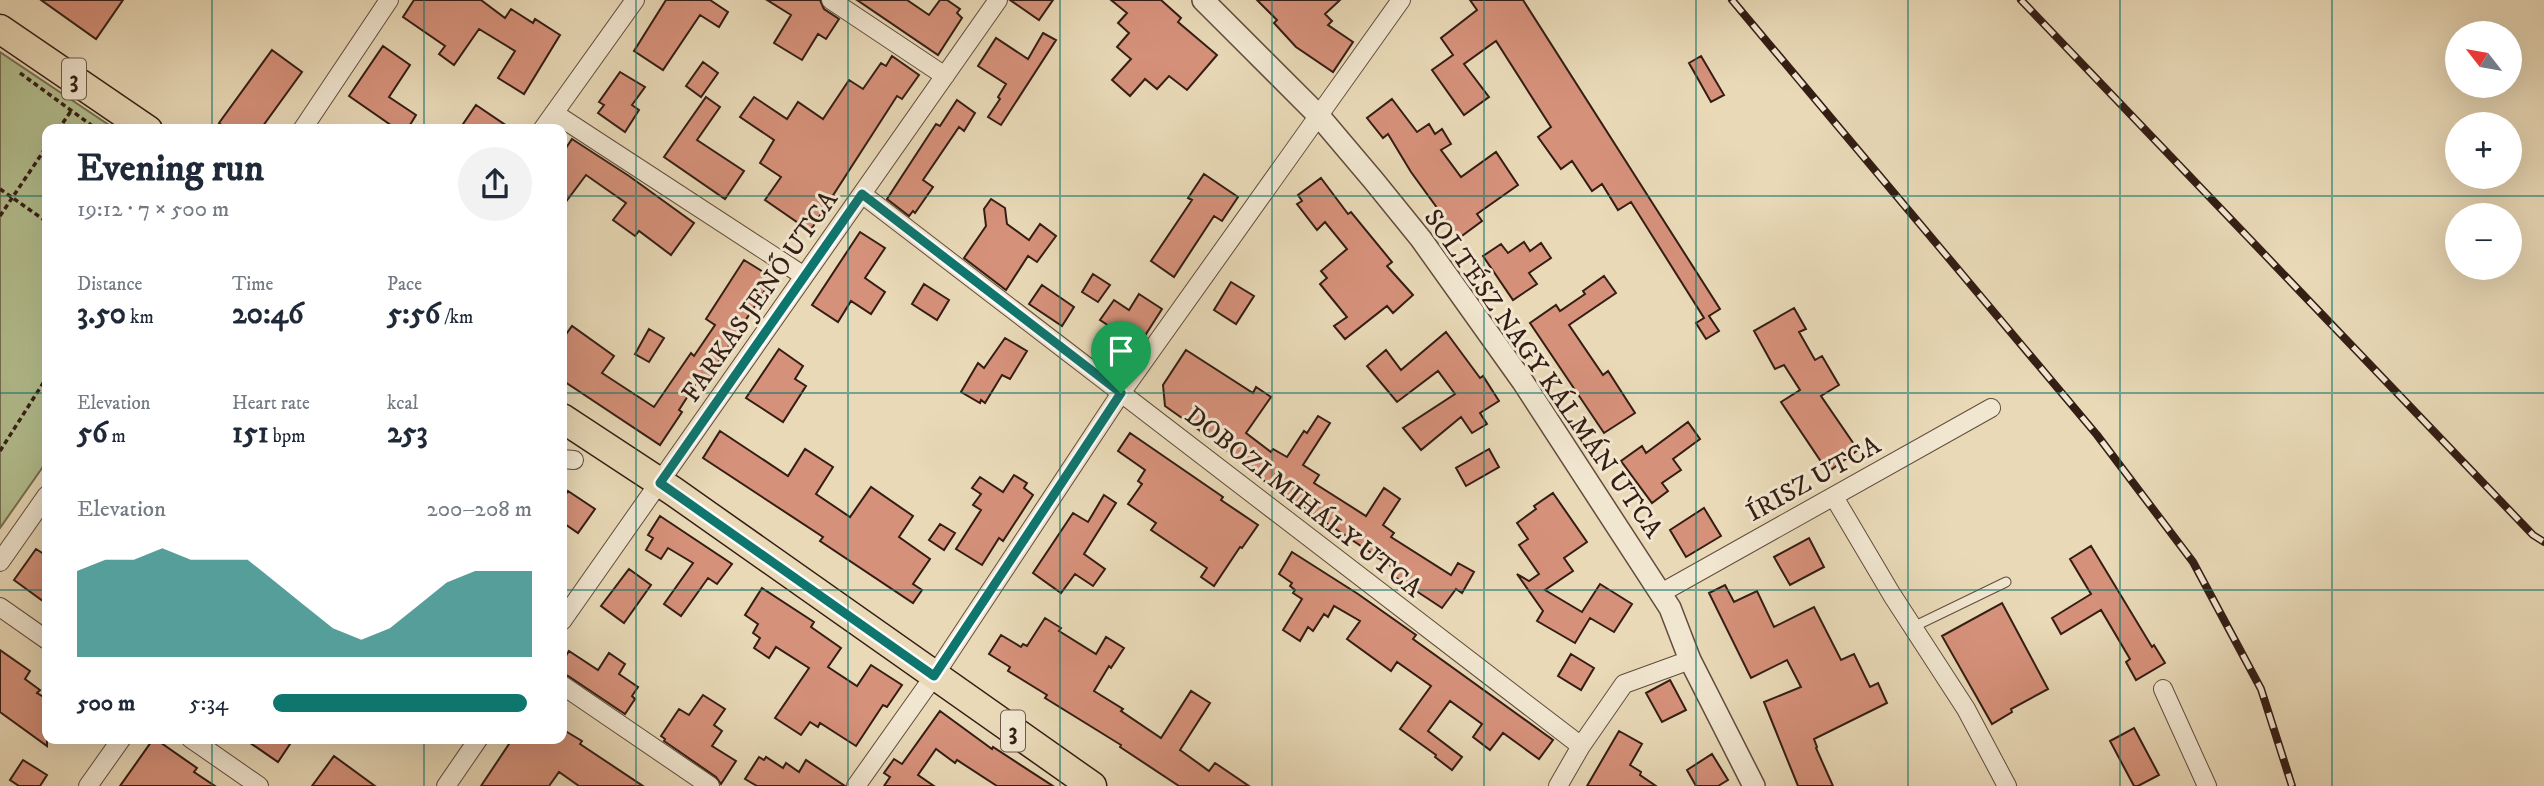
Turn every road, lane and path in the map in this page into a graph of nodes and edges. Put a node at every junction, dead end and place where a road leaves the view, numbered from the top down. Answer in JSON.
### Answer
{"nodes":[{"id":1,"x":389,"y":0,"type":"edge"},
{"id":2,"x":635,"y":0,"type":"edge"},
{"id":3,"x":831,"y":0,"type":"edge"},
{"id":4,"x":998,"y":0,"type":"edge"},
{"id":5,"x":1203,"y":0,"type":"edge"},
{"id":6,"x":1401,"y":0,"type":"edge"},
{"id":7,"x":0,"y":29,"type":"edge"},
{"id":8,"x":10,"y":65,"type":"dead end"},
{"id":9,"x":945,"y":76,"type":"junction"},
{"id":10,"x":71,"y":111,"type":"junction"},
{"id":11,"x":554,"y":113,"type":"junction"},
{"id":12,"x":1319,"y":116,"type":"junction"},
{"id":13,"x":62,"y":124,"type":"edge"},
{"id":14,"x":89,"y":124,"type":"edge"},
{"id":15,"x":139,"y":124,"type":"edge"},
{"id":16,"x":306,"y":124,"type":"edge"},
{"id":17,"x":546,"y":124,"type":"edge"},
{"id":18,"x":42,"y":153,"type":"edge"},
{"id":19,"x":0,"y":189,"type":"edge"},
{"id":20,"x":862,"y":194,"type":"junction"},
{"id":21,"x":13,"y":196,"type":"junction"},
{"id":22,"x":0,"y":216,"type":"edge"},
{"id":23,"x":42,"y":218,"type":"edge"},
{"id":24,"x":804,"y":276,"type":"junction"},
{"id":25,"x":42,"y":385,"type":"edge"},
{"id":26,"x":1121,"y":393,"type":"junction"},
{"id":27,"x":1991,"y":408,"type":"dead end"},
{"id":28,"x":567,"y":421,"type":"edge"},
{"id":29,"x":0,"y":451,"type":"edge"},
{"id":30,"x":660,"y":483,"type":"junction"},
{"id":31,"x":1834,"y":497,"type":"junction"},
{"id":32,"x":42,"y":502,"type":"edge"},
{"id":33,"x":0,"y":562,"type":"edge"},
{"id":34,"x":2006,"y":582,"type":"dead end"},
{"id":35,"x":1661,"y":593,"type":"junction"},
{"id":36,"x":0,"y":607,"type":"edge"},
{"id":37,"x":567,"y":614,"type":"edge"},
{"id":38,"x":1913,"y":627,"type":"junction"},
{"id":39,"x":42,"y":636,"type":"edge"},
{"id":40,"x":1690,"y":660,"type":"junction"},
{"id":41,"x":934,"y":676,"type":"junction"},
{"id":42,"x":567,"y":688,"type":"edge"},
{"id":43,"x":2163,"y":689,"type":"dead end"},
{"id":44,"x":118,"y":744,"type":"edge"},
{"id":45,"x":199,"y":744,"type":"edge"},
{"id":46,"x":476,"y":744,"type":"edge"},
{"id":47,"x":1581,"y":746,"type":"junction"},
{"id":48,"x":88,"y":786,"type":"edge"},
{"id":49,"x":259,"y":786,"type":"edge"},
{"id":50,"x":446,"y":786,"type":"edge"},
{"id":51,"x":710,"y":786,"type":"edge"},
{"id":52,"x":856,"y":786,"type":"edge"},
{"id":53,"x":1092,"y":786,"type":"edge"},
{"id":54,"x":1558,"y":786,"type":"edge"},
{"id":55,"x":1754,"y":786,"type":"edge"},
{"id":56,"x":2007,"y":786,"type":"edge"},
{"id":57,"x":2207,"y":786,"type":"edge"}],
"edges":[{"from":1,"to":16,"type":"street"},
{"from":2,"to":11,"type":"street"},
{"from":3,"to":9,"type":"street"},
{"from":4,"to":9,"type":"street","name":"FARKAS JENŐ UTCA"},
{"from":5,"to":12,"type":"street","name":"SOLTÉSZ NAGY KÁLMÁN UTCA"},
{"from":6,"to":12,"type":"street"},
{"from":7,"to":15,"type":"main road","number":"3"},
{"from":8,"to":10,"type":"path"},
{"from":9,"to":20,"type":"street","name":"FARKAS JENŐ UTCA"},
{"from":10,"to":13,"type":"path"},
{"from":10,"to":14,"type":"path"},
{"from":11,"to":17,"type":"street"},
{"from":11,"to":24,"type":"street"},
{"from":12,"to":26,"type":"street"},
{"from":12,"to":35,"type":"street","name":"SOLTÉSZ NAGY KÁLMÁN UTCA"},
{"from":18,"to":21,"type":"path"},
{"from":19,"to":21,"type":"path"},
{"from":20,"to":24,"type":"street","name":"FARKAS JENŐ UTCA"},
{"from":20,"to":26,"type":"street","name":"DOBOZI MIHÁLY UTCA"},
{"from":21,"to":22,"type":"path"},
{"from":21,"to":23,"type":"path"},
{"from":24,"to":30,"type":"street","name":"FARKAS JENŐ UTCA"},
{"from":25,"to":29,"type":"path"},
{"from":26,"to":41,"type":"street"},
{"from":26,"to":47,"type":"street","name":"DOBOZI MIHÁLY UTCA"},
{"from":27,"to":31,"type":"street","name":"ÍRISZ UTCA"},
{"from":28,"to":30,"type":"main road","number":"3"},
{"from":30,"to":37,"type":"street","name":"FARKAS JENŐ UTCA"},
{"from":30,"to":41,"type":"main road","number":"3"},
{"from":31,"to":35,"type":"street","name":"ÍRISZ UTCA"},
{"from":31,"to":38,"type":"street"},
{"from":32,"to":33,"type":"street"},
{"from":34,"to":38,"type":"lane"},
{"from":35,"to":40,"type":"street","name":"SOLTÉSZ NAGY KÁLMÁN UTCA"},
{"from":36,"to":39,"type":"street"},
{"from":38,"to":56,"type":"street"},
{"from":40,"to":47,"type":"street"},
{"from":40,"to":55,"type":"street","name":"SOLTÉSZ NAGY KÁLMÁN UTCA"},
{"from":41,"to":52,"type":"street"},
{"from":41,"to":53,"type":"main road","number":"3"},
{"from":42,"to":51,"type":"street"},
{"from":43,"to":57,"type":"street"},
{"from":44,"to":48,"type":"street"},
{"from":45,"to":49,"type":"street"},
{"from":46,"to":50,"type":"street"},
{"from":47,"to":54,"type":"street"}]}
